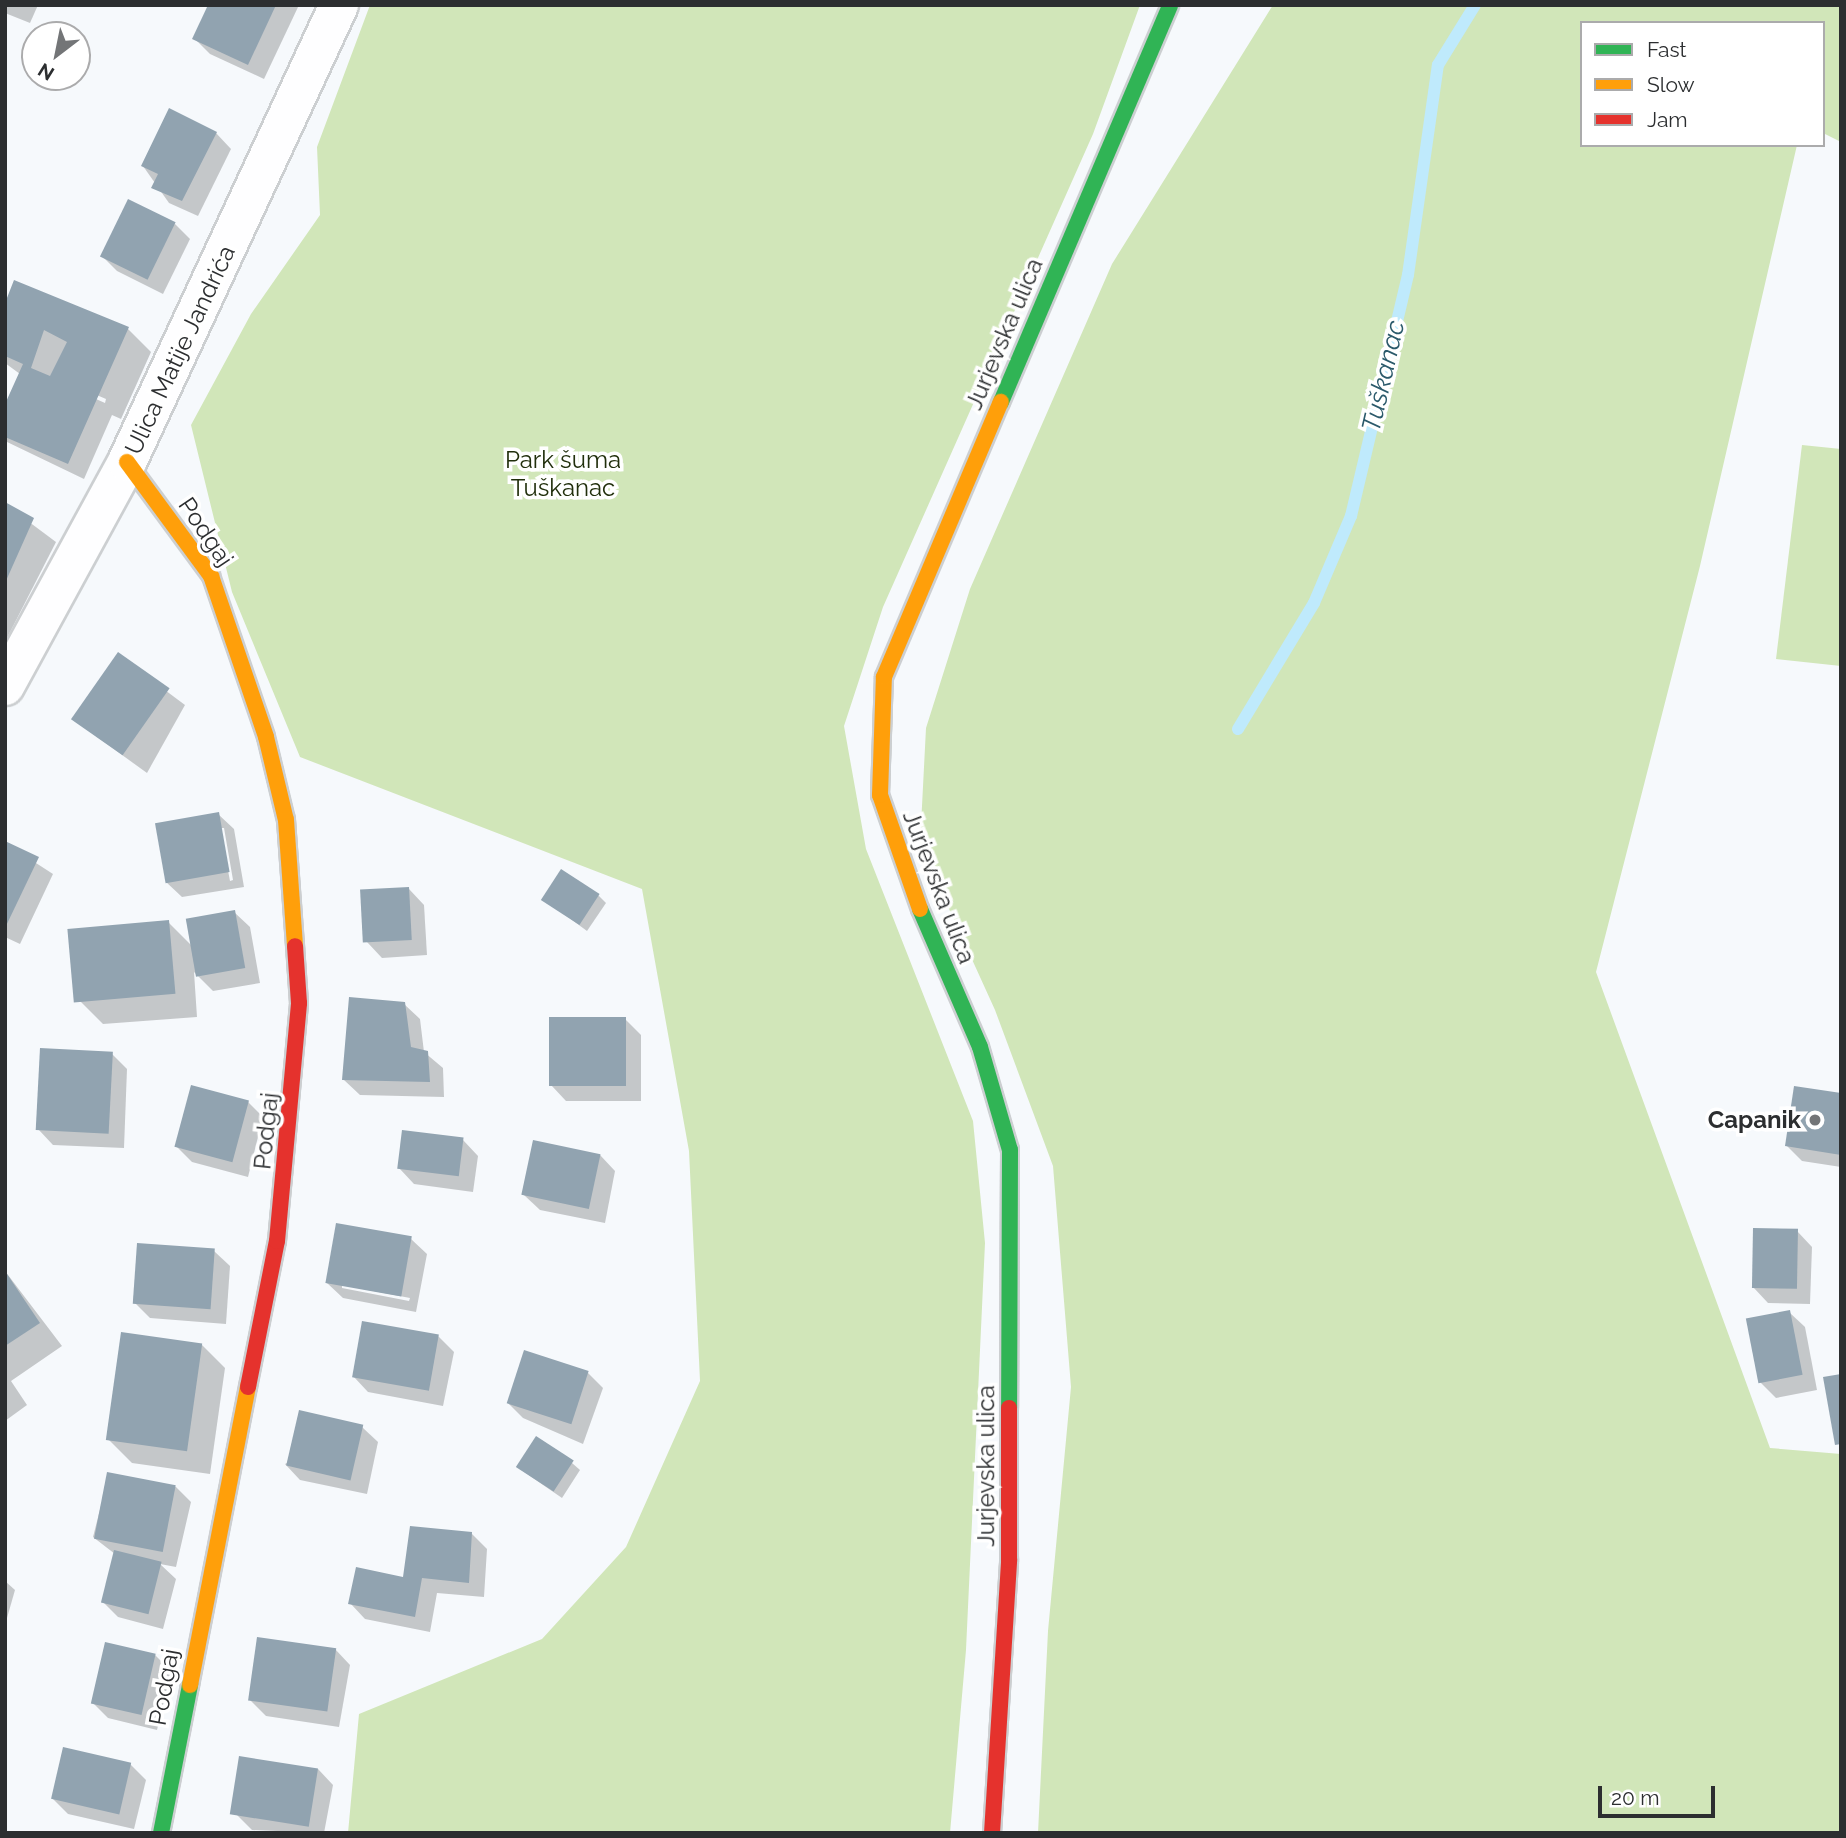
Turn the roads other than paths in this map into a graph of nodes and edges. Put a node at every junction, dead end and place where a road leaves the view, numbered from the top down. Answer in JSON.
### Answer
{"nodes":[{"id":1,"x":339,"y":5,"type":"edge"},
{"id":2,"x":1170,"y":5,"type":"edge"},
{"id":3,"x":127,"y":462,"type":"junction"},
{"id":4,"x":5,"y":686,"type":"edge"},
{"id":5,"x":161,"y":1833,"type":"edge"},
{"id":6,"x":992,"y":1833,"type":"edge"}],
"edges":[{"from":1,"to":3,"type":"street","name":"Ulica Matije Jandrića"},
{"from":2,"to":6,"type":"street","name":"Jurjevska ulica"},
{"from":3,"to":4,"type":"street","name":"Ulica Matije Jandrića"},
{"from":3,"to":5,"type":"street","name":"Podgaj"}]}
